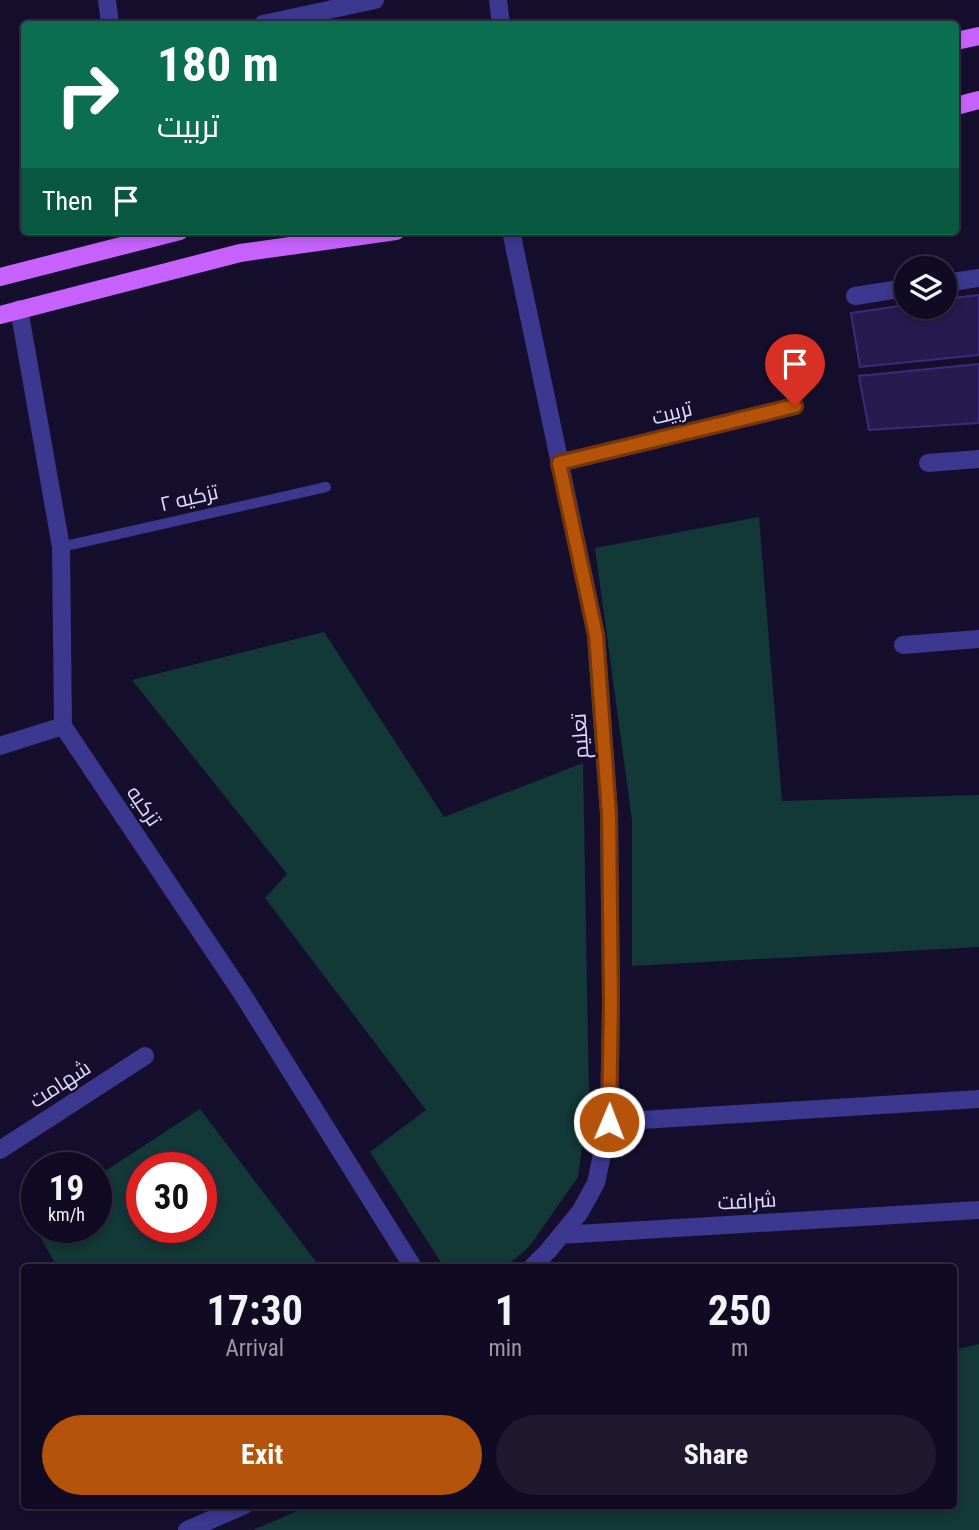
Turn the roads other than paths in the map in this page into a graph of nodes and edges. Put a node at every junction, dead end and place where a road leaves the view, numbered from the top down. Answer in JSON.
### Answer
{"nodes":[{"id":1,"x":107,"y":0,"type":"edge"},
{"id":2,"x":375,"y":0,"type":"edge"},
{"id":3,"x":498,"y":0,"type":"edge"},
{"id":4,"x":110,"y":21,"type":"edge"},
{"id":5,"x":277,"y":21,"type":"edge"},
{"id":6,"x":501,"y":21,"type":"edge"},
{"id":7,"x":979,"y":36,"type":"edge"},
{"id":8,"x":959,"y":40,"type":"edge"},
{"id":9,"x":979,"y":100,"type":"edge"},
{"id":10,"x":959,"y":105,"type":"edge"},
{"id":11,"x":369,"y":235,"type":"edge"},
{"id":12,"x":512,"y":235,"type":"edge"},
{"id":13,"x":134,"y":237,"type":"edge"},
{"id":14,"x":0,"y":277,"type":"edge"},
{"id":15,"x":979,"y":278,"type":"edge"},
{"id":16,"x":957,"y":281,"type":"edge"},
{"id":17,"x":894,"y":290,"type":"edge"},
{"id":18,"x":855,"y":296,"type":"dead end"},
{"id":19,"x":19,"y":309,"type":"junction"},
{"id":20,"x":0,"y":315,"type":"edge"},
{"id":21,"x":795,"y":406,"type":"dead end"},
{"id":22,"x":979,"y":459,"type":"edge"},
{"id":23,"x":559,"y":463,"type":"junction"},
{"id":24,"x":928,"y":463,"type":"dead end"},
{"id":25,"x":326,"y":487,"type":"dead end"},
{"id":26,"x":61,"y":547,"type":"junction"},
{"id":27,"x":979,"y":639,"type":"edge"},
{"id":28,"x":903,"y":645,"type":"dead end"},
{"id":29,"x":63,"y":726,"type":"junction"},
{"id":30,"x":0,"y":746,"type":"edge"},
{"id":31,"x":145,"y":1056,"type":"dead end"},
{"id":32,"x":979,"y":1099,"type":"edge"},
{"id":33,"x":609,"y":1122,"type":"junction"},
{"id":34,"x":0,"y":1150,"type":"edge"},
{"id":35,"x":979,"y":1210,"type":"edge"},
{"id":36,"x":561,"y":1235,"type":"junction"},
{"id":37,"x":411,"y":1264,"type":"edge"},
{"id":38,"x":535,"y":1264,"type":"edge"},
{"id":39,"x":236,"y":1509,"type":"edge"},
{"id":40,"x":187,"y":1530,"type":"edge"}],
"edges":[{"from":1,"to":4,"type":"street"},
{"from":2,"to":5,"type":"street"},
{"from":3,"to":6,"type":"street"},
{"from":7,"to":8,"type":"main road"},
{"from":9,"to":10,"type":"main road"},
{"from":11,"to":19,"type":"main road"},
{"from":12,"to":23,"type":"street","name":"تعلیم"},
{"from":13,"to":14,"type":"main road"},
{"from":15,"to":16,"type":"street"},
{"from":17,"to":18,"type":"street"},
{"from":19,"to":20,"type":"main road"},
{"from":19,"to":26,"type":"street"},
{"from":21,"to":23,"type":"street","name":"تربیت"},
{"from":22,"to":24,"type":"street"},
{"from":23,"to":33,"type":"street","name":"تعلیم"},
{"from":25,"to":26,"type":"lane","name":"تزکیه ۲"},
{"from":26,"to":29,"type":"street"},
{"from":27,"to":28,"type":"street"},
{"from":29,"to":30,"type":"street"},
{"from":29,"to":37,"type":"street","name":"تزکیه"},
{"from":31,"to":34,"type":"street","name":"شهامت"},
{"from":32,"to":33,"type":"street"},
{"from":33,"to":36,"type":"street","name":"تعلیم"},
{"from":35,"to":36,"type":"street","name":"شرافت"},
{"from":36,"to":38,"type":"street"},
{"from":39,"to":40,"type":"street"}]}
